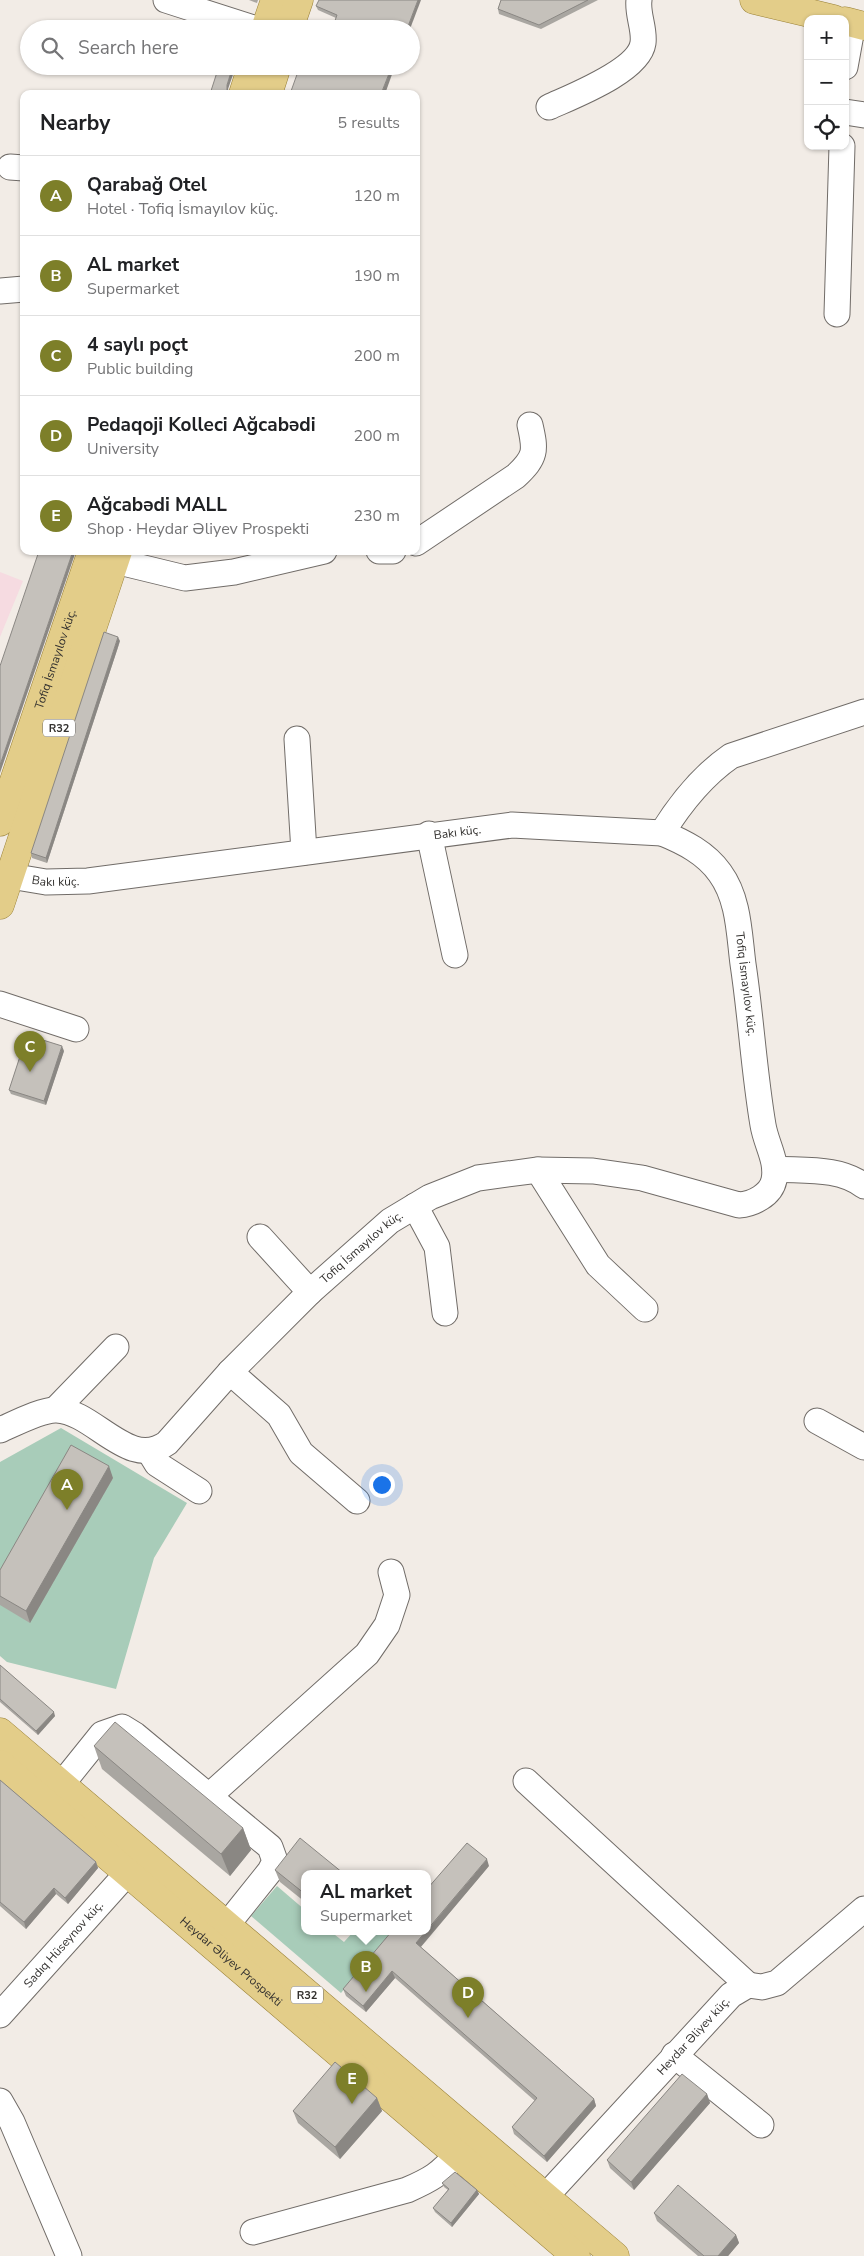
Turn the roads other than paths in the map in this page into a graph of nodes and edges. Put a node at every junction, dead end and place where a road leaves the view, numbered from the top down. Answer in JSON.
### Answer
{"nodes":[{"id":1,"x":166,"y":0,"type":"edge"},
{"id":2,"x":275,"y":0,"type":"edge"},
{"id":3,"x":299,"y":0,"type":"edge"},
{"id":4,"x":639,"y":0,"type":"edge"},
{"id":5,"x":754,"y":0,"type":"edge"},
{"id":6,"x":819,"y":15,"type":"edge"},
{"id":7,"x":228,"y":20,"type":"edge"},
{"id":8,"x":268,"y":20,"type":"edge"},
{"id":9,"x":292,"y":20,"type":"edge"},
{"id":10,"x":249,"y":75,"type":"edge"},
{"id":11,"x":274,"y":75,"type":"edge"},
{"id":12,"x":244,"y":90,"type":"edge"},
{"id":13,"x":269,"y":90,"type":"edge"},
{"id":14,"x":549,"y":108,"type":"dead end"},
{"id":15,"x":849,"y":113,"type":"edge"},
{"id":16,"x":864,"y":115,"type":"edge"},
{"id":17,"x":842,"y":150,"type":"edge"},
{"id":18,"x":20,"y":289,"type":"edge"},
{"id":19,"x":0,"y":291,"type":"edge"},
{"id":20,"x":837,"y":314,"type":"dead end"},
{"id":21,"x":530,"y":425,"type":"dead end"},
{"id":22,"x":420,"y":540,"type":"edge"},
{"id":23,"x":108,"y":555,"type":"edge"},
{"id":24,"x":307,"y":555,"type":"edge"},
{"id":25,"x":71,"y":652,"type":"junction"},
{"id":26,"x":864,"y":712,"type":"edge"},
{"id":27,"x":297,"y":739,"type":"dead end"},
{"id":28,"x":0,"y":822,"type":"edge"},
{"id":29,"x":662,"y":833,"type":"junction"},
{"id":30,"x":429,"y":834,"type":"junction"},
{"id":31,"x":304,"y":852,"type":"junction"},
{"id":32,"x":10,"y":876,"type":"junction"},
{"id":33,"x":0,"y":905,"type":"edge"},
{"id":34,"x":456,"y":955,"type":"dead end"},
{"id":35,"x":0,"y":1004,"type":"edge"},
{"id":36,"x":76,"y":1029,"type":"dead end"},
{"id":37,"x":775,"y":1169,"type":"junction"},
{"id":38,"x":538,"y":1170,"type":"junction"},
{"id":39,"x":864,"y":1186,"type":"edge"},
{"id":40,"x":415,"y":1206,"type":"junction"},
{"id":41,"x":260,"y":1237,"type":"dead end"},
{"id":42,"x":310,"y":1292,"type":"junction"},
{"id":43,"x":645,"y":1308,"type":"dead end"},
{"id":44,"x":445,"y":1313,"type":"dead end"},
{"id":45,"x":116,"y":1347,"type":"dead end"},
{"id":46,"x":230,"y":1372,"type":"junction"},
{"id":47,"x":56,"y":1409,"type":"junction"},
{"id":48,"x":818,"y":1421,"type":"dead end"},
{"id":49,"x":0,"y":1430,"type":"edge"},
{"id":50,"x":864,"y":1447,"type":"edge"},
{"id":51,"x":149,"y":1451,"type":"junction"},
{"id":52,"x":199,"y":1492,"type":"dead end"},
{"id":53,"x":357,"y":1502,"type":"dead end"},
{"id":54,"x":391,"y":1572,"type":"dead end"},
{"id":55,"x":0,"y":1732,"type":"edge"},
{"id":56,"x":0,"y":1764,"type":"edge"},
{"id":57,"x":526,"y":1781,"type":"dead end"},
{"id":58,"x":61,"y":1786,"type":"junction"},
{"id":59,"x":208,"y":1797,"type":"junction"},
{"id":60,"x":135,"y":1865,"type":"junction"},
{"id":61,"x":864,"y":1909,"type":"edge"},
{"id":62,"x":226,"y":1926,"type":"junction"},
{"id":63,"x":748,"y":1985,"type":"junction"},
{"id":64,"x":0,"y":2015,"type":"edge"},
{"id":65,"x":674,"y":2055,"type":"junction"},
{"id":66,"x":0,"y":2101,"type":"edge"},
{"id":67,"x":761,"y":2125,"type":"dead end"},
{"id":68,"x":457,"y":2154,"type":"junction"},
{"id":69,"x":545,"y":2197,"type":"junction"},
{"id":70,"x":253,"y":2232,"type":"dead end"},
{"id":71,"x":69,"y":2256,"type":"edge"},
{"id":72,"x":576,"y":2256,"type":"edge"},
{"id":73,"x":615,"y":2256,"type":"edge"}],
"edges":[{"from":1,"to":7,"type":"street"},
{"from":2,"to":8,"type":"main road"},
{"from":3,"to":9,"type":"main road"},
{"from":4,"to":14,"type":"street"},
{"from":5,"to":6,"type":"main road"},
{"from":10,"to":12,"type":"main road"},
{"from":11,"to":13,"type":"main road"},
{"from":15,"to":16,"type":"street"},
{"from":17,"to":20,"type":"street"},
{"from":18,"to":19,"type":"street"},
{"from":21,"to":22,"type":"street"},
{"from":23,"to":24,"type":"street"},
{"from":23,"to":25,"type":"main road","number":"R32"},
{"from":25,"to":28,"type":"main road","name":"Tofiq İsmayılov küç.","number":"R32"},
{"from":25,"to":32,"type":"main road","number":"R32"},
{"from":26,"to":29,"type":"street"},
{"from":27,"to":31,"type":"street"},
{"from":29,"to":30,"type":"street","name":"Bakı küç."},
{"from":29,"to":37,"type":"street","name":"Tofiq İsmayılov küç."},
{"from":30,"to":31,"type":"street","name":"Bakı küç."},
{"from":30,"to":34,"type":"street"},
{"from":31,"to":32,"type":"street","name":"Bakı küç."},
{"from":32,"to":33,"type":"main road","number":"R32"},
{"from":35,"to":36,"type":"street"},
{"from":37,"to":38,"type":"street","name":"Tofiq İsmayılov küç."},
{"from":37,"to":39,"type":"street"},
{"from":38,"to":40,"type":"street","name":"Tofiq İsmayılov küç."},
{"from":38,"to":43,"type":"street"},
{"from":40,"to":42,"type":"street","name":"Tofiq İsmayılov küç."},
{"from":40,"to":44,"type":"street"},
{"from":41,"to":42,"type":"street"},
{"from":42,"to":46,"type":"street","name":"Tofiq İsmayılov küç."},
{"from":45,"to":47,"type":"street"},
{"from":46,"to":51,"type":"street","name":"Tofiq İsmayılov küç."},
{"from":46,"to":53,"type":"street"},
{"from":47,"to":49,"type":"street"},
{"from":47,"to":51,"type":"street"},
{"from":48,"to":50,"type":"street"},
{"from":51,"to":52,"type":"street"},
{"from":54,"to":59,"type":"street"},
{"from":55,"to":58,"type":"main road","number":"R32"},
{"from":56,"to":60,"type":"main road","name":"Heydar Əliyev Prospekti","number":"R32"},
{"from":57,"to":63,"type":"street"},
{"from":58,"to":59,"type":"street"},
{"from":58,"to":60,"type":"main road","number":"R32"},
{"from":59,"to":62,"type":"street"},
{"from":60,"to":62,"type":"main road","number":"R32"},
{"from":60,"to":64,"type":"street","name":"Sadıq Hüseynov küç."},
{"from":60,"to":68,"type":"main road","name":"Heydar Əliyev Prospekti","number":"R32"},
{"from":61,"to":63,"type":"street"},
{"from":62,"to":69,"type":"main road","number":"R32"},
{"from":63,"to":65,"type":"street","name":"Heydar Əliyev küç."},
{"from":65,"to":67,"type":"street"},
{"from":65,"to":69,"type":"street","name":"Heydar Əliyev küç."},
{"from":66,"to":71,"type":"street"},
{"from":68,"to":70,"type":"street"},
{"from":68,"to":72,"type":"main road","name":"Heydar Əliyev Prospekti","number":"R32"},
{"from":69,"to":73,"type":"main road","number":"R32"}]}
